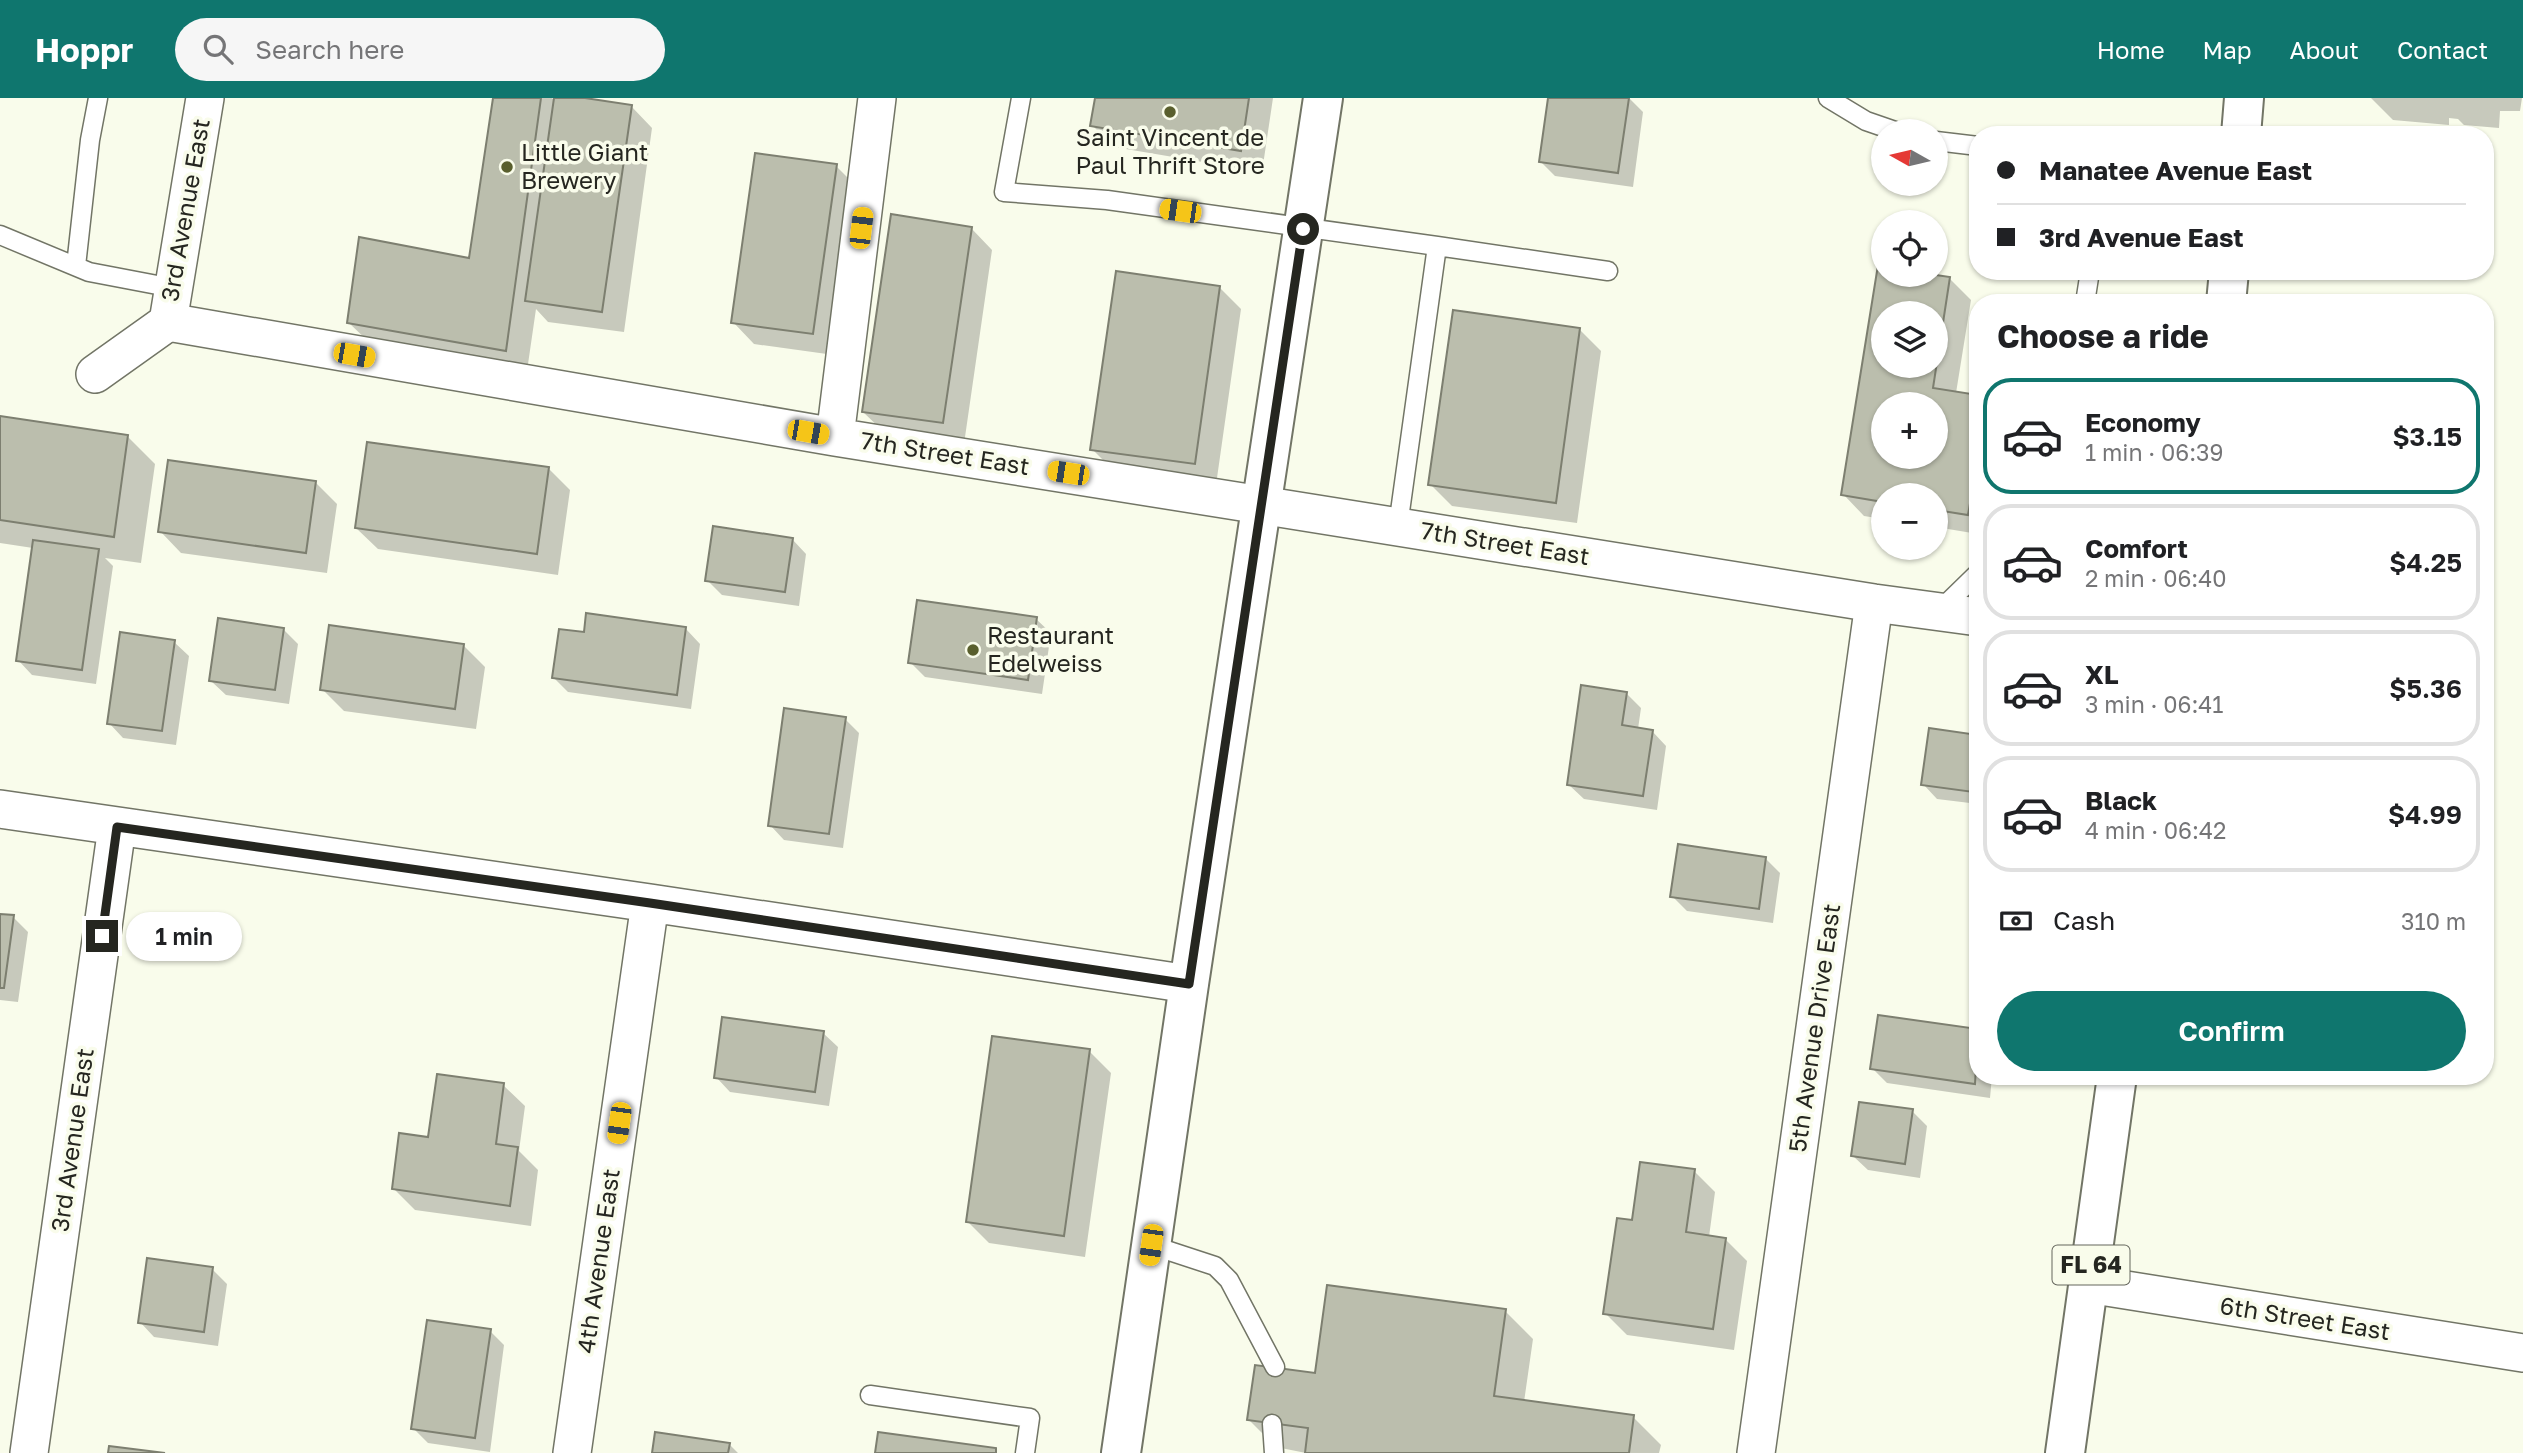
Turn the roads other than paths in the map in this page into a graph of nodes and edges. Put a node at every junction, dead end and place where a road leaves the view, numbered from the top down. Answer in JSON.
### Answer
{"nodes":[{"id":1,"x":98,"y":98,"type":"edge"},
{"id":2,"x":205,"y":98,"type":"edge"},
{"id":3,"x":877,"y":98,"type":"edge"},
{"id":4,"x":1021,"y":98,"type":"edge"},
{"id":5,"x":1323,"y":98,"type":"edge"},
{"id":6,"x":1828,"y":98,"type":"edge"},
{"id":7,"x":2244,"y":98,"type":"edge"},
{"id":8,"x":1871,"y":123,"type":"edge"},
{"id":9,"x":2242,"y":126,"type":"edge"},
{"id":10,"x":1948,"y":142,"type":"edge"},
{"id":11,"x":1969,"y":145,"type":"edge"},
{"id":12,"x":1303,"y":229,"type":"junction"},
{"id":13,"x":0,"y":235,"type":"edge"},
{"id":14,"x":1437,"y":246,"type":"junction"},
{"id":15,"x":76,"y":266,"type":"junction"},
{"id":16,"x":1608,"y":271,"type":"dead end"},
{"id":17,"x":170,"y":305,"type":"junction"},
{"id":18,"x":95,"y":374,"type":"dead end"},
{"id":19,"x":835,"y":437,"type":"junction"},
{"id":20,"x":1261,"y":505,"type":"junction"},
{"id":21,"x":1398,"y":526,"type":"junction"},
{"id":22,"x":1969,"y":582,"type":"edge"},
{"id":23,"x":1874,"y":603,"type":"junction"},
{"id":24,"x":1939,"y":611,"type":"junction"},
{"id":25,"x":1969,"y":616,"type":"edge"},
{"id":26,"x":0,"y":809,"type":"edge"},
{"id":27,"x":117,"y":827,"type":"junction"},
{"id":28,"x":650,"y":903,"type":"junction"},
{"id":29,"x":1189,"y":984,"type":"junction"},
{"id":30,"x":2116,"y":1085,"type":"edge"},
{"id":31,"x":1151,"y":1245,"type":"junction"},
{"id":32,"x":2088,"y":1284,"type":"junction"},
{"id":33,"x":2523,"y":1353,"type":"edge"},
{"id":34,"x":1275,"y":1367,"type":"dead end"},
{"id":35,"x":870,"y":1395,"type":"dead end"},
{"id":36,"x":1272,"y":1424,"type":"dead end"},
{"id":37,"x":29,"y":1453,"type":"edge"},
{"id":38,"x":572,"y":1453,"type":"edge"},
{"id":39,"x":1025,"y":1453,"type":"edge"},
{"id":40,"x":1121,"y":1453,"type":"edge"},
{"id":41,"x":1274,"y":1453,"type":"edge"},
{"id":42,"x":1756,"y":1453,"type":"edge"},
{"id":43,"x":2065,"y":1453,"type":"edge"}],
"edges":[{"from":1,"to":15,"type":"lane"},
{"from":2,"to":17,"type":"street","name":"3rd Avenue East"},
{"from":3,"to":19,"type":"street"},
{"from":4,"to":12,"type":"lane"},
{"from":5,"to":12,"type":"main road"},
{"from":6,"to":8,"type":"lane"},
{"from":7,"to":9,"type":"main road"},
{"from":10,"to":11,"type":"lane"},
{"from":12,"to":14,"type":"lane"},
{"from":12,"to":20,"type":"main road"},
{"from":13,"to":15,"type":"lane"},
{"from":14,"to":16,"type":"lane"},
{"from":14,"to":21,"type":"lane"},
{"from":15,"to":17,"type":"lane"},
{"from":17,"to":18,"type":"street"},
{"from":17,"to":19,"type":"street","name":"7th Street East"},
{"from":19,"to":20,"type":"street","name":"7th Street East"},
{"from":20,"to":21,"type":"street","name":"7th Street East"},
{"from":20,"to":29,"type":"main road"},
{"from":21,"to":23,"type":"street","name":"7th Street East"},
{"from":22,"to":24,"type":"lane"},
{"from":23,"to":24,"type":"street","name":"7th Street East"},
{"from":23,"to":42,"type":"street","name":"5th Avenue Drive East"},
{"from":24,"to":25,"type":"street","name":"7th Street East"},
{"from":26,"to":27,"type":"street"},
{"from":27,"to":28,"type":"street"},
{"from":27,"to":37,"type":"street","name":"3rd Avenue East"},
{"from":28,"to":29,"type":"street"},
{"from":28,"to":38,"type":"street","name":"4th Avenue East"},
{"from":29,"to":31,"type":"main road"},
{"from":30,"to":32,"type":"main road","number":"FL 64"},
{"from":31,"to":34,"type":"lane"},
{"from":31,"to":40,"type":"main road"},
{"from":32,"to":33,"type":"street","name":"6th Street East"},
{"from":32,"to":43,"type":"main road","number":"FL 64"},
{"from":35,"to":39,"type":"lane"},
{"from":36,"to":41,"type":"lane"}]}
